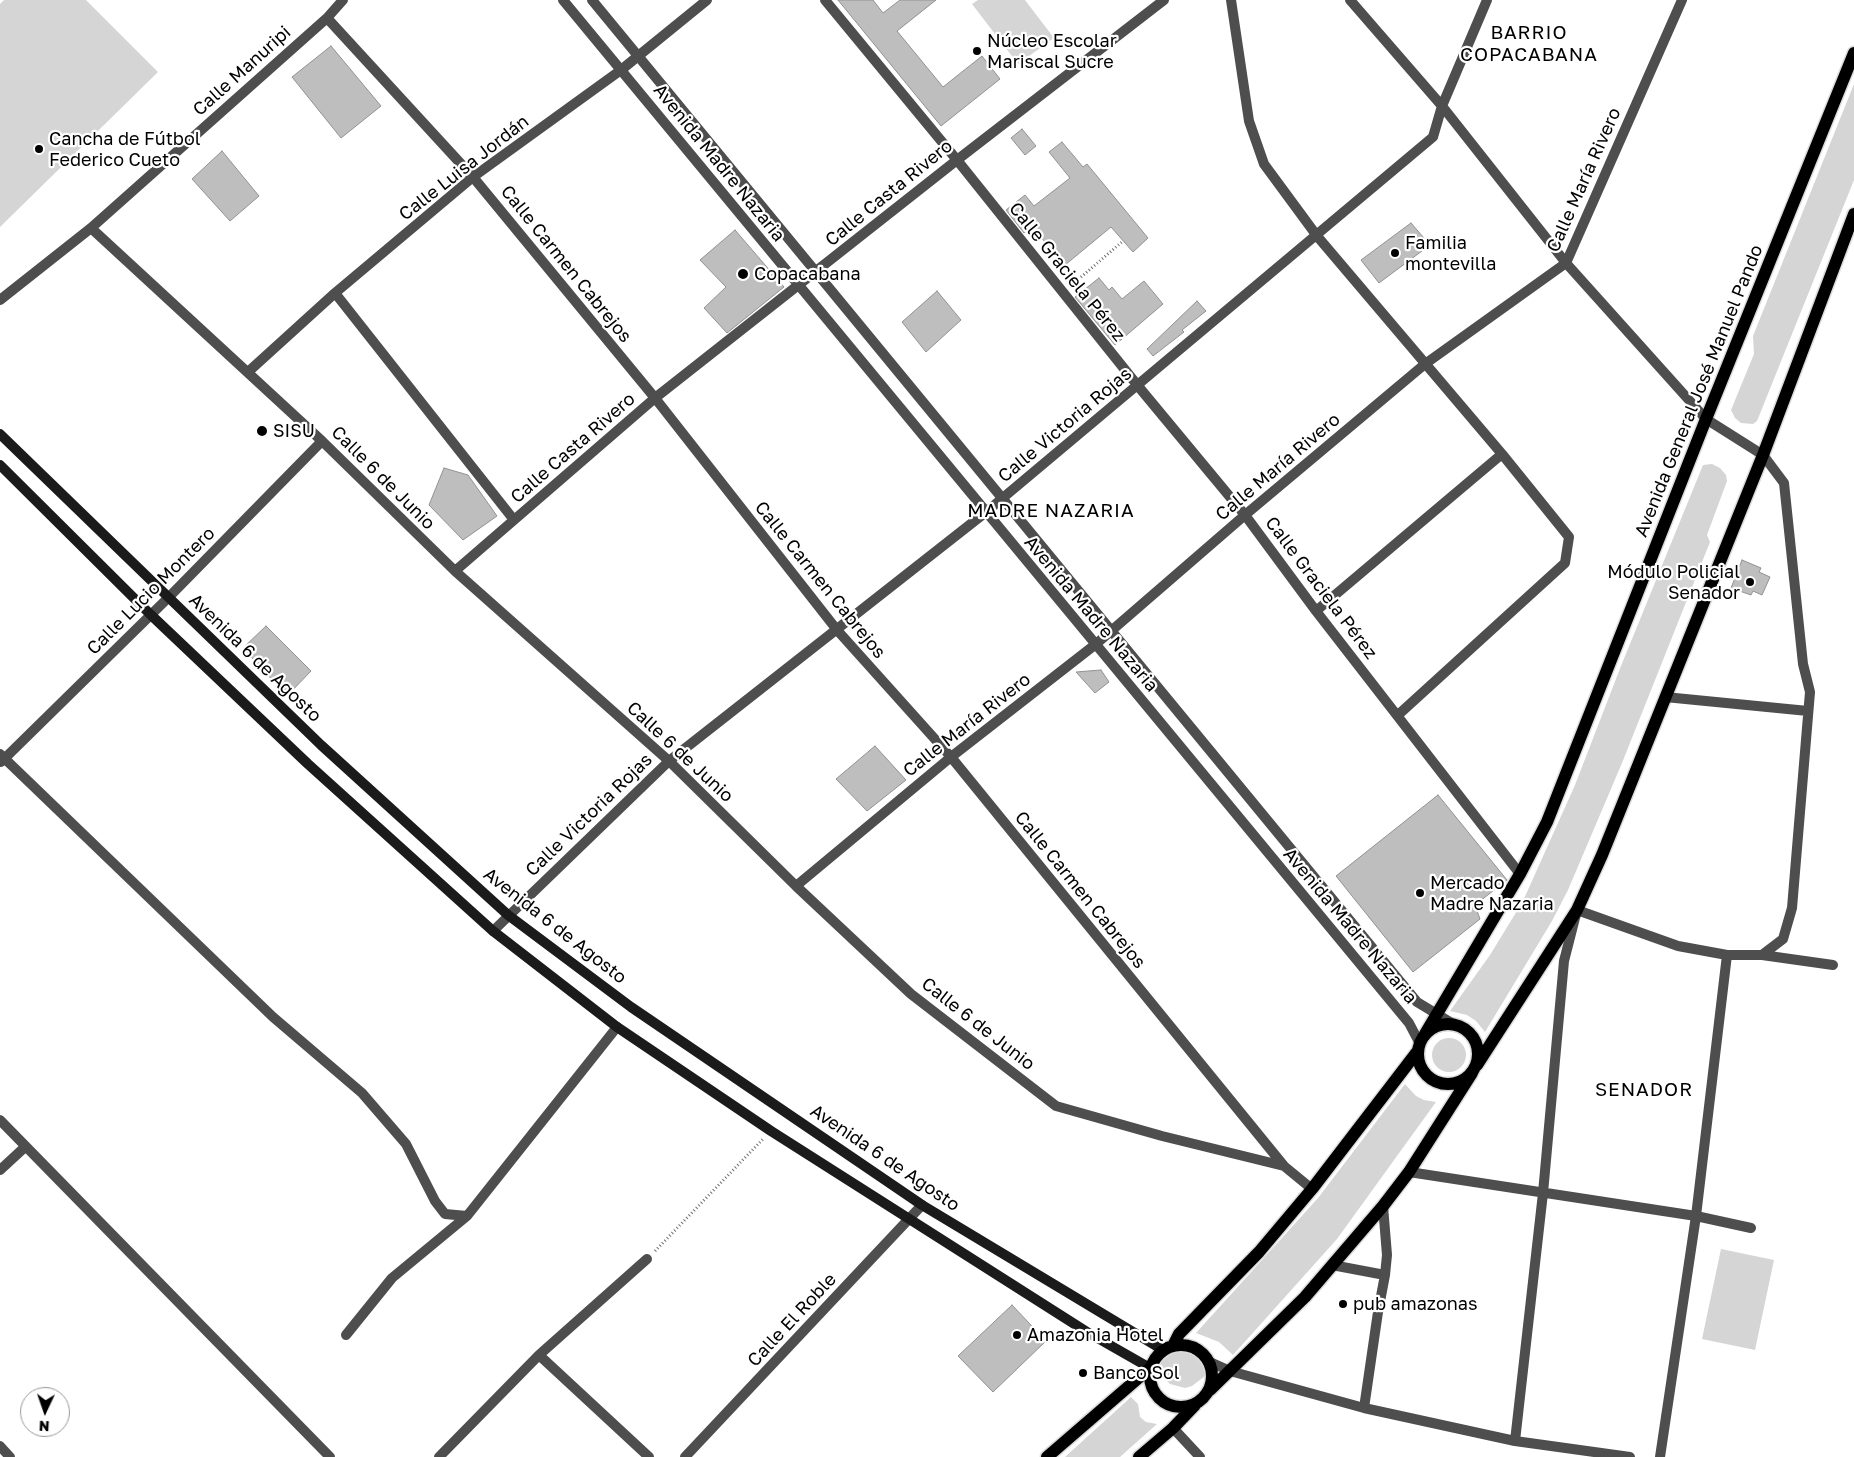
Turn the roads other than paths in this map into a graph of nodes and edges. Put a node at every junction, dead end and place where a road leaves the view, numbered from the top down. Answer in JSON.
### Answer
{"nodes":[{"id":1,"x":344,"y":0,"type":"edge"},
{"id":2,"x":563,"y":0,"type":"edge"},
{"id":3,"x":592,"y":0,"type":"edge"},
{"id":4,"x":707,"y":0,"type":"edge"},
{"id":5,"x":825,"y":0,"type":"edge"},
{"id":6,"x":1164,"y":0,"type":"edge"},
{"id":7,"x":1231,"y":0,"type":"edge"},
{"id":8,"x":1350,"y":0,"type":"edge"},
{"id":9,"x":1487,"y":0,"type":"edge"},
{"id":10,"x":1682,"y":0,"type":"edge"},
{"id":11,"x":326,"y":18,"type":"junction"},
{"id":12,"x":1854,"y":53,"type":"edge"},
{"id":13,"x":638,"y":56,"type":"junction"},
{"id":14,"x":621,"y":70,"type":"junction"},
{"id":15,"x":1442,"y":106,"type":"junction"},
{"id":16,"x":957,"y":160,"type":"junction"},
{"id":17,"x":473,"y":177,"type":"junction"},
{"id":18,"x":1854,"y":214,"type":"edge"},
{"id":19,"x":91,"y":228,"type":"junction"},
{"id":20,"x":1317,"y":236,"type":"junction"},
{"id":21,"x":1566,"y":263,"type":"junction"},
{"id":22,"x":816,"y":272,"type":"junction"},
{"id":23,"x":798,"y":286,"type":"junction"},
{"id":24,"x":336,"y":293,"type":"junction"},
{"id":25,"x":0,"y":300,"type":"edge"},
{"id":26,"x":1426,"y":364,"type":"junction"},
{"id":27,"x":248,"y":372,"type":"junction"},
{"id":28,"x":1138,"y":386,"type":"junction"},
{"id":29,"x":655,"y":398,"type":"junction"},
{"id":30,"x":1706,"y":419,"type":"junction"},
{"id":31,"x":0,"y":434,"type":"edge"},
{"id":32,"x":322,"y":441,"type":"junction"},
{"id":33,"x":1502,"y":454,"type":"junction"},
{"id":34,"x":1763,"y":455,"type":"junction"},
{"id":35,"x":0,"y":465,"type":"edge"},
{"id":36,"x":1002,"y":498,"type":"junction"},
{"id":37,"x":986,"y":512,"type":"junction"},
{"id":38,"x":1245,"y":515,"type":"junction"},
{"id":39,"x":514,"y":520,"type":"junction"},
{"id":40,"x":455,"y":571,"type":"junction"},
{"id":41,"x":170,"y":597,"type":"junction"},
{"id":42,"x":1316,"y":611,"type":"junction"},
{"id":43,"x":151,"y":615,"type":"junction"},
{"id":44,"x":837,"y":630,"type":"junction"},
{"id":45,"x":1112,"y":631,"type":"junction"},
{"id":46,"x":1096,"y":644,"type":"junction"},
{"id":47,"x":1665,"y":697,"type":"junction"},
{"id":48,"x":1808,"y":711,"type":"junction"},
{"id":49,"x":1398,"y":715,"type":"junction"},
{"id":50,"x":951,"y":757,"type":"junction"},
{"id":51,"x":1,"y":758,"type":"edge"},
{"id":52,"x":669,"y":761,"type":"junction"},
{"id":53,"x":1520,"y":874,"type":"junction"},
{"id":54,"x":796,"y":886,"type":"junction"},
{"id":55,"x":1576,"y":910,"type":"junction"},
{"id":56,"x":508,"y":915,"type":"junction"},
{"id":57,"x":493,"y":931,"type":"junction"},
{"id":58,"x":1762,"y":955,"type":"junction"},
{"id":59,"x":1727,"y":956,"type":"junction"},
{"id":60,"x":1833,"y":965,"type":"dead end"},
{"id":61,"x":1437,"y":1014,"type":"junction"},
{"id":62,"x":1455,"y":1025,"type":"junction"},
{"id":63,"x":617,"y":1027,"type":"junction"},
{"id":64,"x":1421,"y":1043,"type":"junction"},
{"id":65,"x":1474,"y":1069,"type":"junction"},
{"id":66,"x":0,"y":1120,"type":"edge"},
{"id":67,"x":25,"y":1147,"type":"junction"},
{"id":68,"x":1284,"y":1166,"type":"junction"},
{"id":69,"x":0,"y":1170,"type":"edge"},
{"id":70,"x":1409,"y":1172,"type":"junction"},
{"id":71,"x":1312,"y":1189,"type":"junction"},
{"id":72,"x":1543,"y":1193,"type":"junction"},
{"id":73,"x":922,"y":1205,"type":"junction"},
{"id":74,"x":1383,"y":1206,"type":"junction"},
{"id":75,"x":467,"y":1216,"type":"junction"},
{"id":76,"x":1696,"y":1216,"type":"junction"},
{"id":77,"x":908,"y":1220,"type":"junction"},
{"id":78,"x":1751,"y":1228,"type":"dead end"},
{"id":79,"x":648,"y":1259,"type":"road end"},
{"id":80,"x":1332,"y":1265,"type":"junction"},
{"id":81,"x":1386,"y":1276,"type":"junction"},
{"id":82,"x":346,"y":1335,"type":"dead end"},
{"id":83,"x":1168,"y":1348,"type":"junction"},
{"id":84,"x":539,"y":1355,"type":"junction"},
{"id":85,"x":1210,"y":1362,"type":"junction"},
{"id":86,"x":1150,"y":1368,"type":"junction"},
{"id":87,"x":1230,"y":1371,"type":"junction"},
{"id":88,"x":1210,"y":1390,"type":"junction"},
{"id":89,"x":1197,"y":1403,"type":"junction"},
{"id":90,"x":1166,"y":1404,"type":"junction"},
{"id":91,"x":1364,"y":1408,"type":"junction"},
{"id":92,"x":1172,"y":1428,"type":"junction"},
{"id":93,"x":1514,"y":1441,"type":"junction"},
{"id":94,"x":0,"y":1446,"type":"edge"},
{"id":95,"x":10,"y":1457,"type":"edge"},
{"id":96,"x":330,"y":1457,"type":"edge"},
{"id":97,"x":439,"y":1457,"type":"edge"},
{"id":98,"x":649,"y":1457,"type":"edge"},
{"id":99,"x":685,"y":1457,"type":"edge"},
{"id":100,"x":1047,"y":1457,"type":"edge"},
{"id":101,"x":1138,"y":1457,"type":"edge"},
{"id":102,"x":1200,"y":1457,"type":"edge"},
{"id":103,"x":1630,"y":1457,"type":"edge"},
{"id":104,"x":1660,"y":1457,"type":"edge"}],
"edges":[{"from":1,"to":11,"type":"street","name":"Calle Manuripi"},
{"from":2,"to":14,"type":"street","name":"Avenida Madre Nazaria"},
{"from":3,"to":13,"type":"street","name":"Avenida Madre Nazaria"},
{"from":4,"to":13,"type":"street","name":"Calle Luisa Jordán"},
{"from":5,"to":16,"type":"street","name":"Calle Graciela Pérez"},
{"from":6,"to":16,"type":"street","name":"Calle Casta Rivero"},
{"from":7,"to":20,"type":"street"},
{"from":8,"to":15,"type":"street"},
{"from":9,"to":15,"type":"street","name":"Calle Victoria Rojas"},
{"from":10,"to":21,"type":"street","name":"Calle María Rivero"},
{"from":11,"to":17,"type":"street","name":"Calle Carmen Cabrejos"},
{"from":11,"to":19,"type":"street","name":"Calle Manuripi"},
{"from":12,"to":30,"type":"main road","name":"Avenida General José Manuel Pando"},
{"from":13,"to":14,"type":"street","name":"Calle Luisa Jordán"},
{"from":13,"to":22,"type":"street","name":"Avenida Madre Nazaria"},
{"from":14,"to":17,"type":"street","name":"Calle Luisa Jordán"},
{"from":14,"to":23,"type":"street","name":"Avenida Madre Nazaria"},
{"from":15,"to":20,"type":"street","name":"Calle Victoria Rojas"},
{"from":15,"to":21,"type":"street"},
{"from":16,"to":22,"type":"street","name":"Calle Casta Rivero"},
{"from":16,"to":28,"type":"street","name":"Calle Graciela Pérez"},
{"from":17,"to":24,"type":"street","name":"Calle Luisa Jordán"},
{"from":17,"to":29,"type":"street","name":"Calle Carmen Cabrejos"},
{"from":18,"to":34,"type":"main road"},
{"from":19,"to":25,"type":"street","name":"Calle Manuripi"},
{"from":19,"to":27,"type":"street","name":"Calle 6 de Junio"},
{"from":20,"to":26,"type":"street"},
{"from":20,"to":28,"type":"street","name":"Calle Victoria Rojas"},
{"from":21,"to":26,"type":"street","name":"Calle María Rivero"},
{"from":21,"to":30,"type":"street"},
{"from":22,"to":23,"type":"street","name":"Calle Casta Rivero"},
{"from":22,"to":36,"type":"street","name":"Avenida Madre Nazaria"},
{"from":23,"to":29,"type":"street","name":"Calle Casta Rivero"},
{"from":23,"to":37,"type":"street","name":"Avenida Madre Nazaria"},
{"from":24,"to":27,"type":"street","name":"Calle Luisa Jordán"},
{"from":24,"to":39,"type":"street"},
{"from":26,"to":33,"type":"street"},
{"from":26,"to":38,"type":"street","name":"Calle María Rivero"},
{"from":27,"to":32,"type":"street","name":"Calle 6 de Junio"},
{"from":28,"to":36,"type":"street","name":"Calle Victoria Rojas"},
{"from":28,"to":38,"type":"street","name":"Calle Graciela Pérez"},
{"from":29,"to":39,"type":"street","name":"Calle Casta Rivero"},
{"from":29,"to":44,"type":"street","name":"Calle Carmen Cabrejos"},
{"from":30,"to":34,"type":"street"},
{"from":30,"to":53,"type":"main road","name":"Avenida General José Manuel Pando"},
{"from":31,"to":41,"type":"main road","name":"Avenida 6 de Agosto"},
{"from":32,"to":40,"type":"street","name":"Calle 6 de Junio"},
{"from":32,"to":41,"type":"street","name":"Calle Lucio Montero"},
{"from":33,"to":42,"type":"street"},
{"from":33,"to":49,"type":"street"},
{"from":34,"to":47,"type":"main road"},
{"from":34,"to":48,"type":"street"},
{"from":35,"to":43,"type":"main road","name":"Avenida 6 de Agosto"},
{"from":36,"to":37,"type":"street","name":"Calle Victoria Rojas"},
{"from":36,"to":45,"type":"street","name":"Avenida Madre Nazaria"},
{"from":37,"to":44,"type":"street","name":"Calle Victoria Rojas"},
{"from":37,"to":46,"type":"street","name":"Avenida Madre Nazaria"},
{"from":38,"to":42,"type":"street","name":"Calle Graciela Pérez"},
{"from":38,"to":45,"type":"street","name":"Calle María Rivero"},
{"from":39,"to":40,"type":"street","name":"Calle Casta Rivero"},
{"from":40,"to":52,"type":"street","name":"Calle 6 de Junio"},
{"from":41,"to":43,"type":"street","name":"Calle Lucio Montero"},
{"from":41,"to":56,"type":"main road","name":"Avenida 6 de Agosto"},
{"from":42,"to":49,"type":"street","name":"Calle Graciela Pérez"},
{"from":43,"to":51,"type":"street","name":"Calle Lucio Montero"},
{"from":43,"to":57,"type":"main road","name":"Avenida 6 de Agosto"},
{"from":44,"to":50,"type":"street","name":"Calle Carmen Cabrejos"},
{"from":44,"to":52,"type":"street","name":"Calle Victoria Rojas"},
{"from":45,"to":46,"type":"street","name":"Calle María Rivero"},
{"from":45,"to":61,"type":"street","name":"Avenida Madre Nazaria"},
{"from":46,"to":50,"type":"street","name":"Calle María Rivero"},
{"from":46,"to":64,"type":"street","name":"Avenida Madre Nazaria"},
{"from":47,"to":48,"type":"street"},
{"from":47,"to":55,"type":"main road"},
{"from":48,"to":58,"type":"street"},
{"from":49,"to":53,"type":"street","name":"Calle Graciela Pérez"},
{"from":50,"to":54,"type":"street","name":"Calle María Rivero"},
{"from":50,"to":68,"type":"street","name":"Calle Carmen Cabrejos"},
{"from":51,"to":75,"type":"street"},
{"from":52,"to":54,"type":"street","name":"Calle 6 de Junio"},
{"from":52,"to":56,"type":"street","name":"Calle Victoria Rojas"},
{"from":53,"to":61,"type":"main road","name":"Avenida General José Manuel Pando"},
{"from":54,"to":68,"type":"street","name":"Calle 6 de Junio"},
{"from":55,"to":59,"type":"street"},
{"from":55,"to":65,"type":"main road"},
{"from":55,"to":72,"type":"street"},
{"from":56,"to":57,"type":"street","name":"Calle Victoria Rojas"},
{"from":56,"to":73,"type":"main road","name":"Avenida 6 de Agosto"},
{"from":57,"to":63,"type":"main road","name":"Avenida 6 de Agosto"},
{"from":58,"to":59,"type":"street"},
{"from":58,"to":60,"type":"street"},
{"from":59,"to":76,"type":"street"},
{"from":61,"to":62,"type":"street","name":"Avenida Madre Nazaria"},
{"from":61,"to":64,"type":"main road","name":"Avenida General José Manuel Pando"},
{"from":62,"to":64,"type":"main road"},
{"from":62,"to":65,"type":"main road"},
{"from":63,"to":75,"type":"street"},
{"from":63,"to":77,"type":"main road","name":"Avenida 6 de Agosto"},
{"from":64,"to":65,"type":"main road"},
{"from":64,"to":71,"type":"main road","name":"Avenida General José Manuel Pando"},
{"from":65,"to":70,"type":"main road"},
{"from":66,"to":67,"type":"street"},
{"from":67,"to":69,"type":"street"},
{"from":67,"to":96,"type":"street"},
{"from":68,"to":71,"type":"street","name":"Calle 6 de Junio"},
{"from":70,"to":72,"type":"street"},
{"from":70,"to":74,"type":"main road"},
{"from":71,"to":83,"type":"main road","name":"Avenida General José Manuel Pando"},
{"from":72,"to":76,"type":"street"},
{"from":72,"to":93,"type":"street"},
{"from":73,"to":77,"type":"street","name":"Calle El Roble"},
{"from":73,"to":83,"type":"main road","name":"Avenida 6 de Agosto"},
{"from":74,"to":80,"type":"main road"},
{"from":74,"to":81,"type":"street"},
{"from":75,"to":82,"type":"street"},
{"from":76,"to":78,"type":"street"},
{"from":76,"to":104,"type":"street"},
{"from":77,"to":86,"type":"main road","name":"Avenida 6 de Agosto"},
{"from":77,"to":99,"type":"street","name":"Calle El Roble"},
{"from":79,"to":84,"type":"street"},
{"from":80,"to":81,"type":"street"},
{"from":80,"to":87,"type":"main road"},
{"from":81,"to":91,"type":"street"},
{"from":83,"to":85,"type":"main road"},
{"from":83,"to":86,"type":"main road"},
{"from":84,"to":97,"type":"street"},
{"from":84,"to":98,"type":"street"},
{"from":85,"to":87,"type":"street"},
{"from":85,"to":88,"type":"main road"},
{"from":86,"to":90,"type":"main road"},
{"from":86,"to":100,"type":"main road"},
{"from":87,"to":88,"type":"main road"},
{"from":87,"to":91,"type":"street"},
{"from":88,"to":89,"type":"main road"},
{"from":89,"to":90,"type":"main road"},
{"from":89,"to":92,"type":"main road"},
{"from":90,"to":92,"type":"main road"},
{"from":91,"to":93,"type":"street"},
{"from":92,"to":101,"type":"main road"},
{"from":92,"to":102,"type":"street"},
{"from":93,"to":103,"type":"street"},
{"from":94,"to":95,"type":"street"}]}
